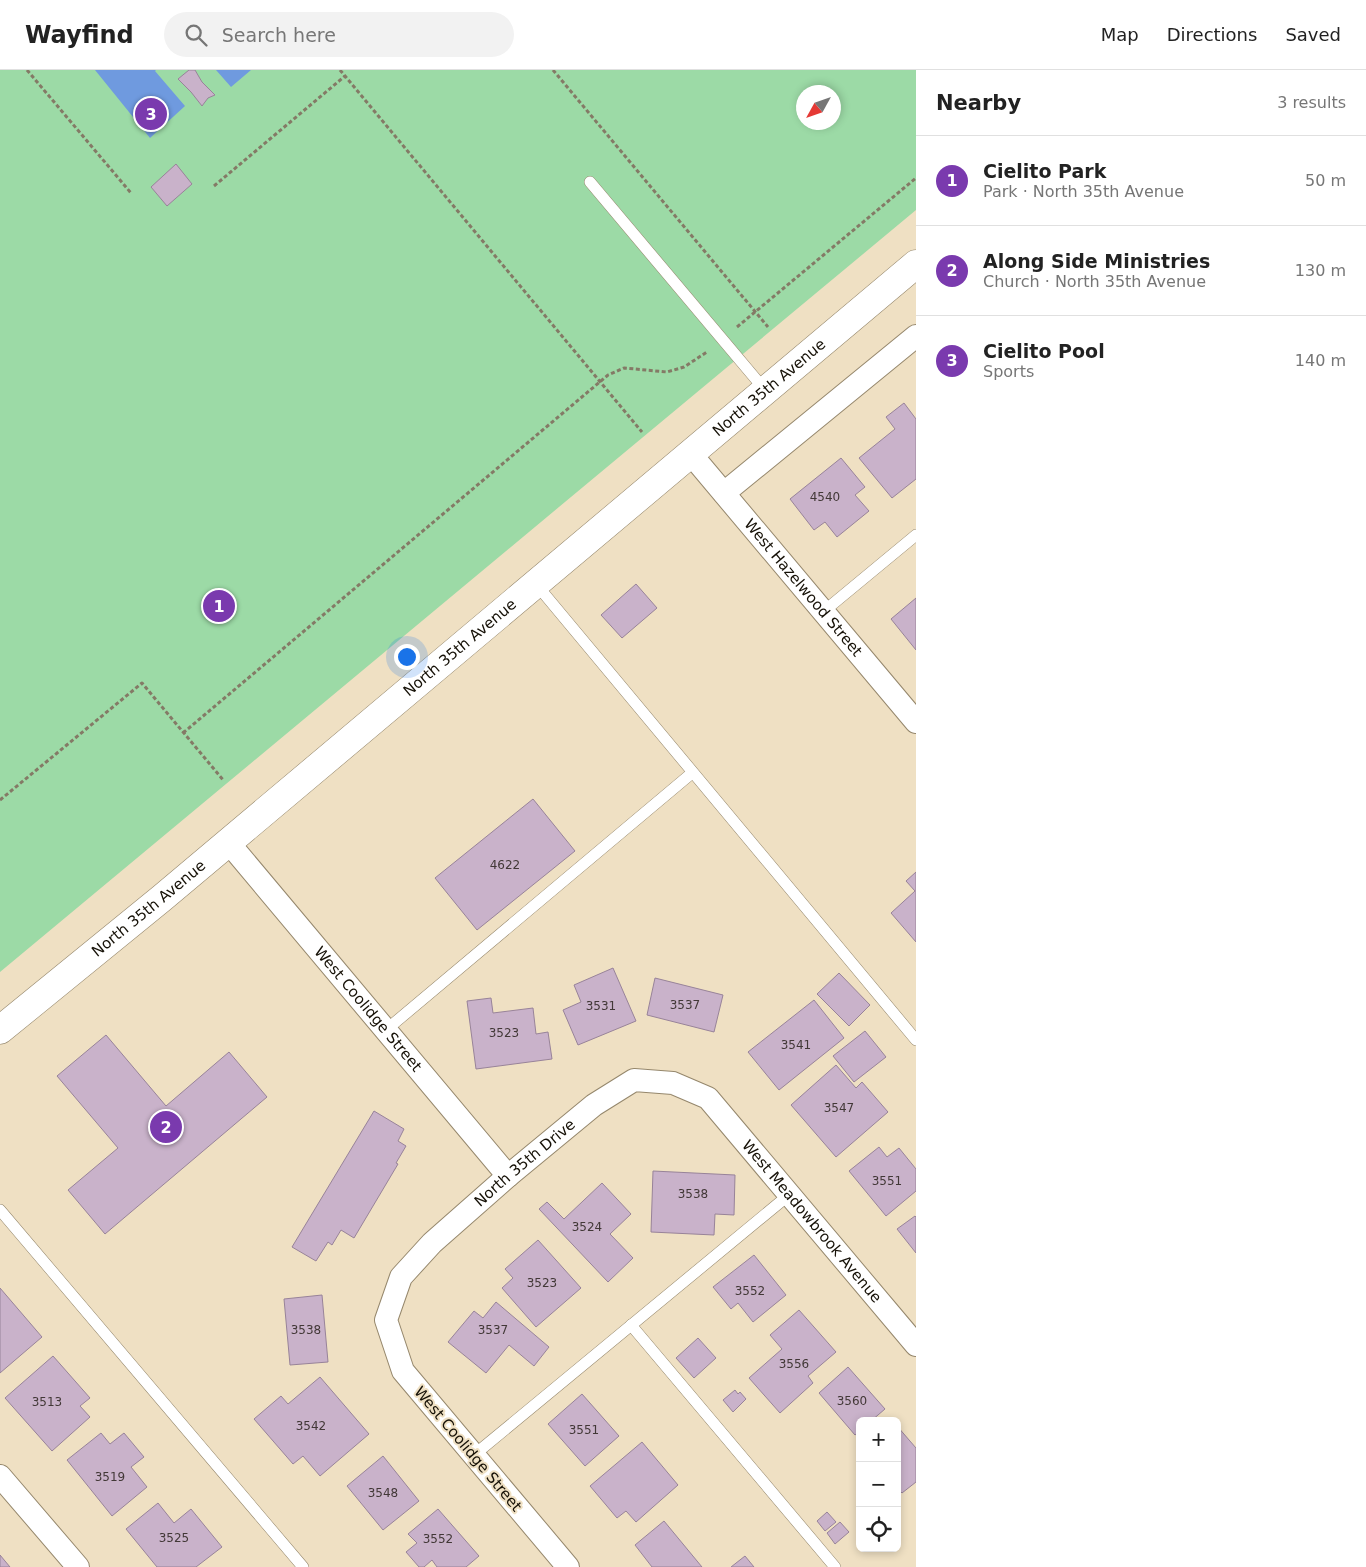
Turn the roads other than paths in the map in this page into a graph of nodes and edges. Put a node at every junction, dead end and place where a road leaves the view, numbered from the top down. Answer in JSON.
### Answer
{"nodes":[{"id":1,"x":590,"y":182,"type":"dead end"},
{"id":2,"x":916,"y":264,"type":"edge"},
{"id":3,"x":916,"y":336,"type":"edge"},
{"id":4,"x":765,"y":390,"type":"junction"},
{"id":5,"x":690,"y":453,"type":"junction"},
{"id":6,"x":724,"y":493,"type":"junction"},
{"id":7,"x":916,"y":535,"type":"edge"},
{"id":8,"x":535,"y":584,"type":"junction"},
{"id":9,"x":823,"y":612,"type":"junction"},
{"id":10,"x":916,"y":722,"type":"edge"},
{"id":11,"x":692,"y":773,"type":"junction"},
{"id":12,"x":228,"y":842,"type":"junction"},
{"id":13,"x":0,"y":1030,"type":"edge"},
{"id":14,"x":386,"y":1030,"type":"junction"},
{"id":15,"x":916,"y":1040,"type":"edge"},
{"id":16,"x":708,"y":1098,"type":"joint"},
{"id":17,"x":508,"y":1176,"type":"junction"},
{"id":18,"x":790,"y":1194,"type":"junction"},
{"id":19,"x":0,"y":1210,"type":"edge"},
{"id":20,"x":386,"y":1320,"type":"joint"},
{"id":21,"x":631,"y":1326,"type":"junction"},
{"id":22,"x":916,"y":1346,"type":"edge"},
{"id":23,"x":474,"y":1455,"type":"junction"},
{"id":24,"x":0,"y":1476,"type":"edge"},
{"id":25,"x":78,"y":1567,"type":"edge"},
{"id":26,"x":303,"y":1567,"type":"edge"},
{"id":27,"x":568,"y":1567,"type":"edge"},
{"id":28,"x":835,"y":1567,"type":"edge"}],
"edges":[{"from":1,"to":4,"type":"lane"},
{"from":2,"to":4,"type":"main road","name":"North 35th Avenue"},
{"from":3,"to":6,"type":"street"},
{"from":4,"to":5,"type":"main road","name":"North 35th Avenue"},
{"from":5,"to":6,"type":"street","name":"West Hazelwood Street"},
{"from":5,"to":8,"type":"main road","name":"North 35th Avenue"},
{"from":6,"to":9,"type":"street","name":"West Hazelwood Street"},
{"from":7,"to":9,"type":"lane"},
{"from":8,"to":11,"type":"lane"},
{"from":8,"to":12,"type":"main road","name":"North 35th Avenue"},
{"from":9,"to":10,"type":"street","name":"West Hazelwood Street"},
{"from":11,"to":14,"type":"lane"},
{"from":11,"to":15,"type":"lane"},
{"from":12,"to":13,"type":"main road","name":"North 35th Avenue"},
{"from":12,"to":14,"type":"street","name":"West Coolidge Street"},
{"from":14,"to":17,"type":"street","name":"West Coolidge Street"},
{"from":16,"to":17,"type":"street","name":"North 35th Drive"},
{"from":16,"to":18,"type":"street","name":"West Meadowbrook Avenue"},
{"from":17,"to":20,"type":"street","name":"North 35th Drive"},
{"from":18,"to":21,"type":"lane"},
{"from":18,"to":22,"type":"street","name":"West Meadowbrook Avenue"},
{"from":19,"to":26,"type":"lane"},
{"from":20,"to":23,"type":"street","name":"West Coolidge Street"},
{"from":21,"to":23,"type":"lane"},
{"from":21,"to":28,"type":"lane"},
{"from":23,"to":27,"type":"street","name":"West Coolidge Street"},
{"from":24,"to":25,"type":"street"}]}
